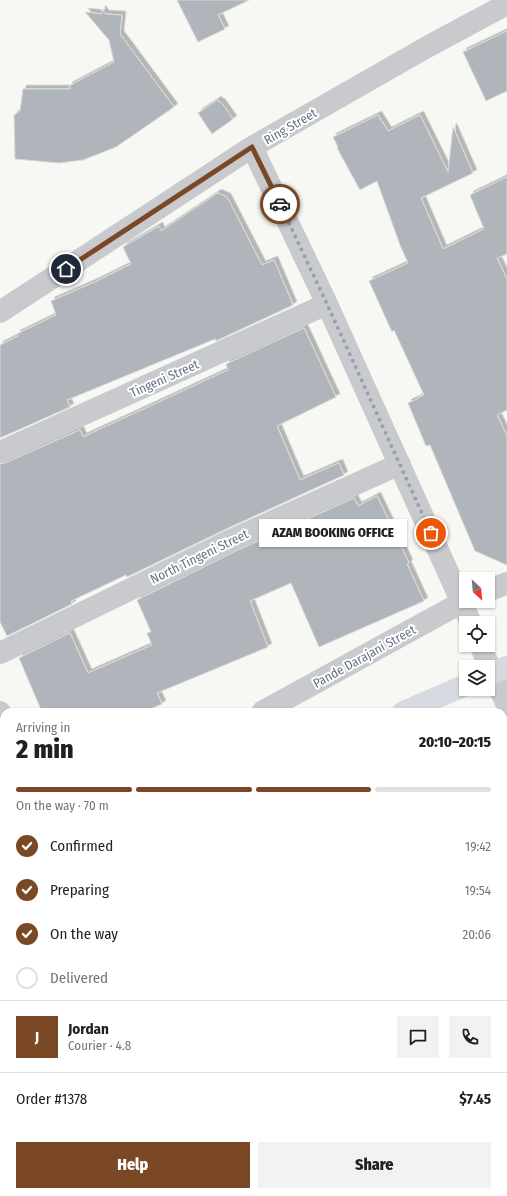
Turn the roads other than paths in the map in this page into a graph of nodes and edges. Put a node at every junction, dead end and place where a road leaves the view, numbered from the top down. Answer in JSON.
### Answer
{"nodes":[{"id":1,"x":507,"y":4,"type":"edge"},
{"id":2,"x":252,"y":147,"type":"junction"},
{"id":3,"x":327,"y":304,"type":"junction"},
{"id":4,"x":0,"y":312,"type":"edge"},
{"id":5,"x":0,"y":452,"type":"edge"},
{"id":6,"x":400,"y":464,"type":"junction"},
{"id":7,"x":507,"y":583,"type":"edge"},
{"id":8,"x":495,"y":588,"type":"edge"},
{"id":9,"x":459,"y":590,"type":"edge"},
{"id":10,"x":459,"y":604,"type":"edge"},
{"id":11,"x":484,"y":652,"type":"edge"},
{"id":12,"x":0,"y":653,"type":"edge"},
{"id":13,"x":496,"y":672,"type":"edge"},
{"id":14,"x":459,"y":688,"type":"edge"},
{"id":15,"x":507,"y":705,"type":"edge"},
{"id":16,"x":269,"y":708,"type":"edge"},
{"id":17,"x":412,"y":708,"type":"edge"}],
"edges":[{"from":1,"to":2,"type":"street","name":"Ring Street"},
{"from":2,"to":3,"type":"street"},
{"from":2,"to":4,"type":"street","name":"Ring Street"},
{"from":3,"to":5,"type":"street","name":"Tingeni Street"},
{"from":3,"to":6,"type":"street"},
{"from":6,"to":9,"type":"street"},
{"from":6,"to":12,"type":"street","name":"North Tingeni Street"},
{"from":7,"to":8,"type":"street"},
{"from":10,"to":16,"type":"street","name":"Pande Darajani Street"},
{"from":11,"to":13,"type":"street"},
{"from":13,"to":15,"type":"street"},
{"from":14,"to":17,"type":"main road"}]}
